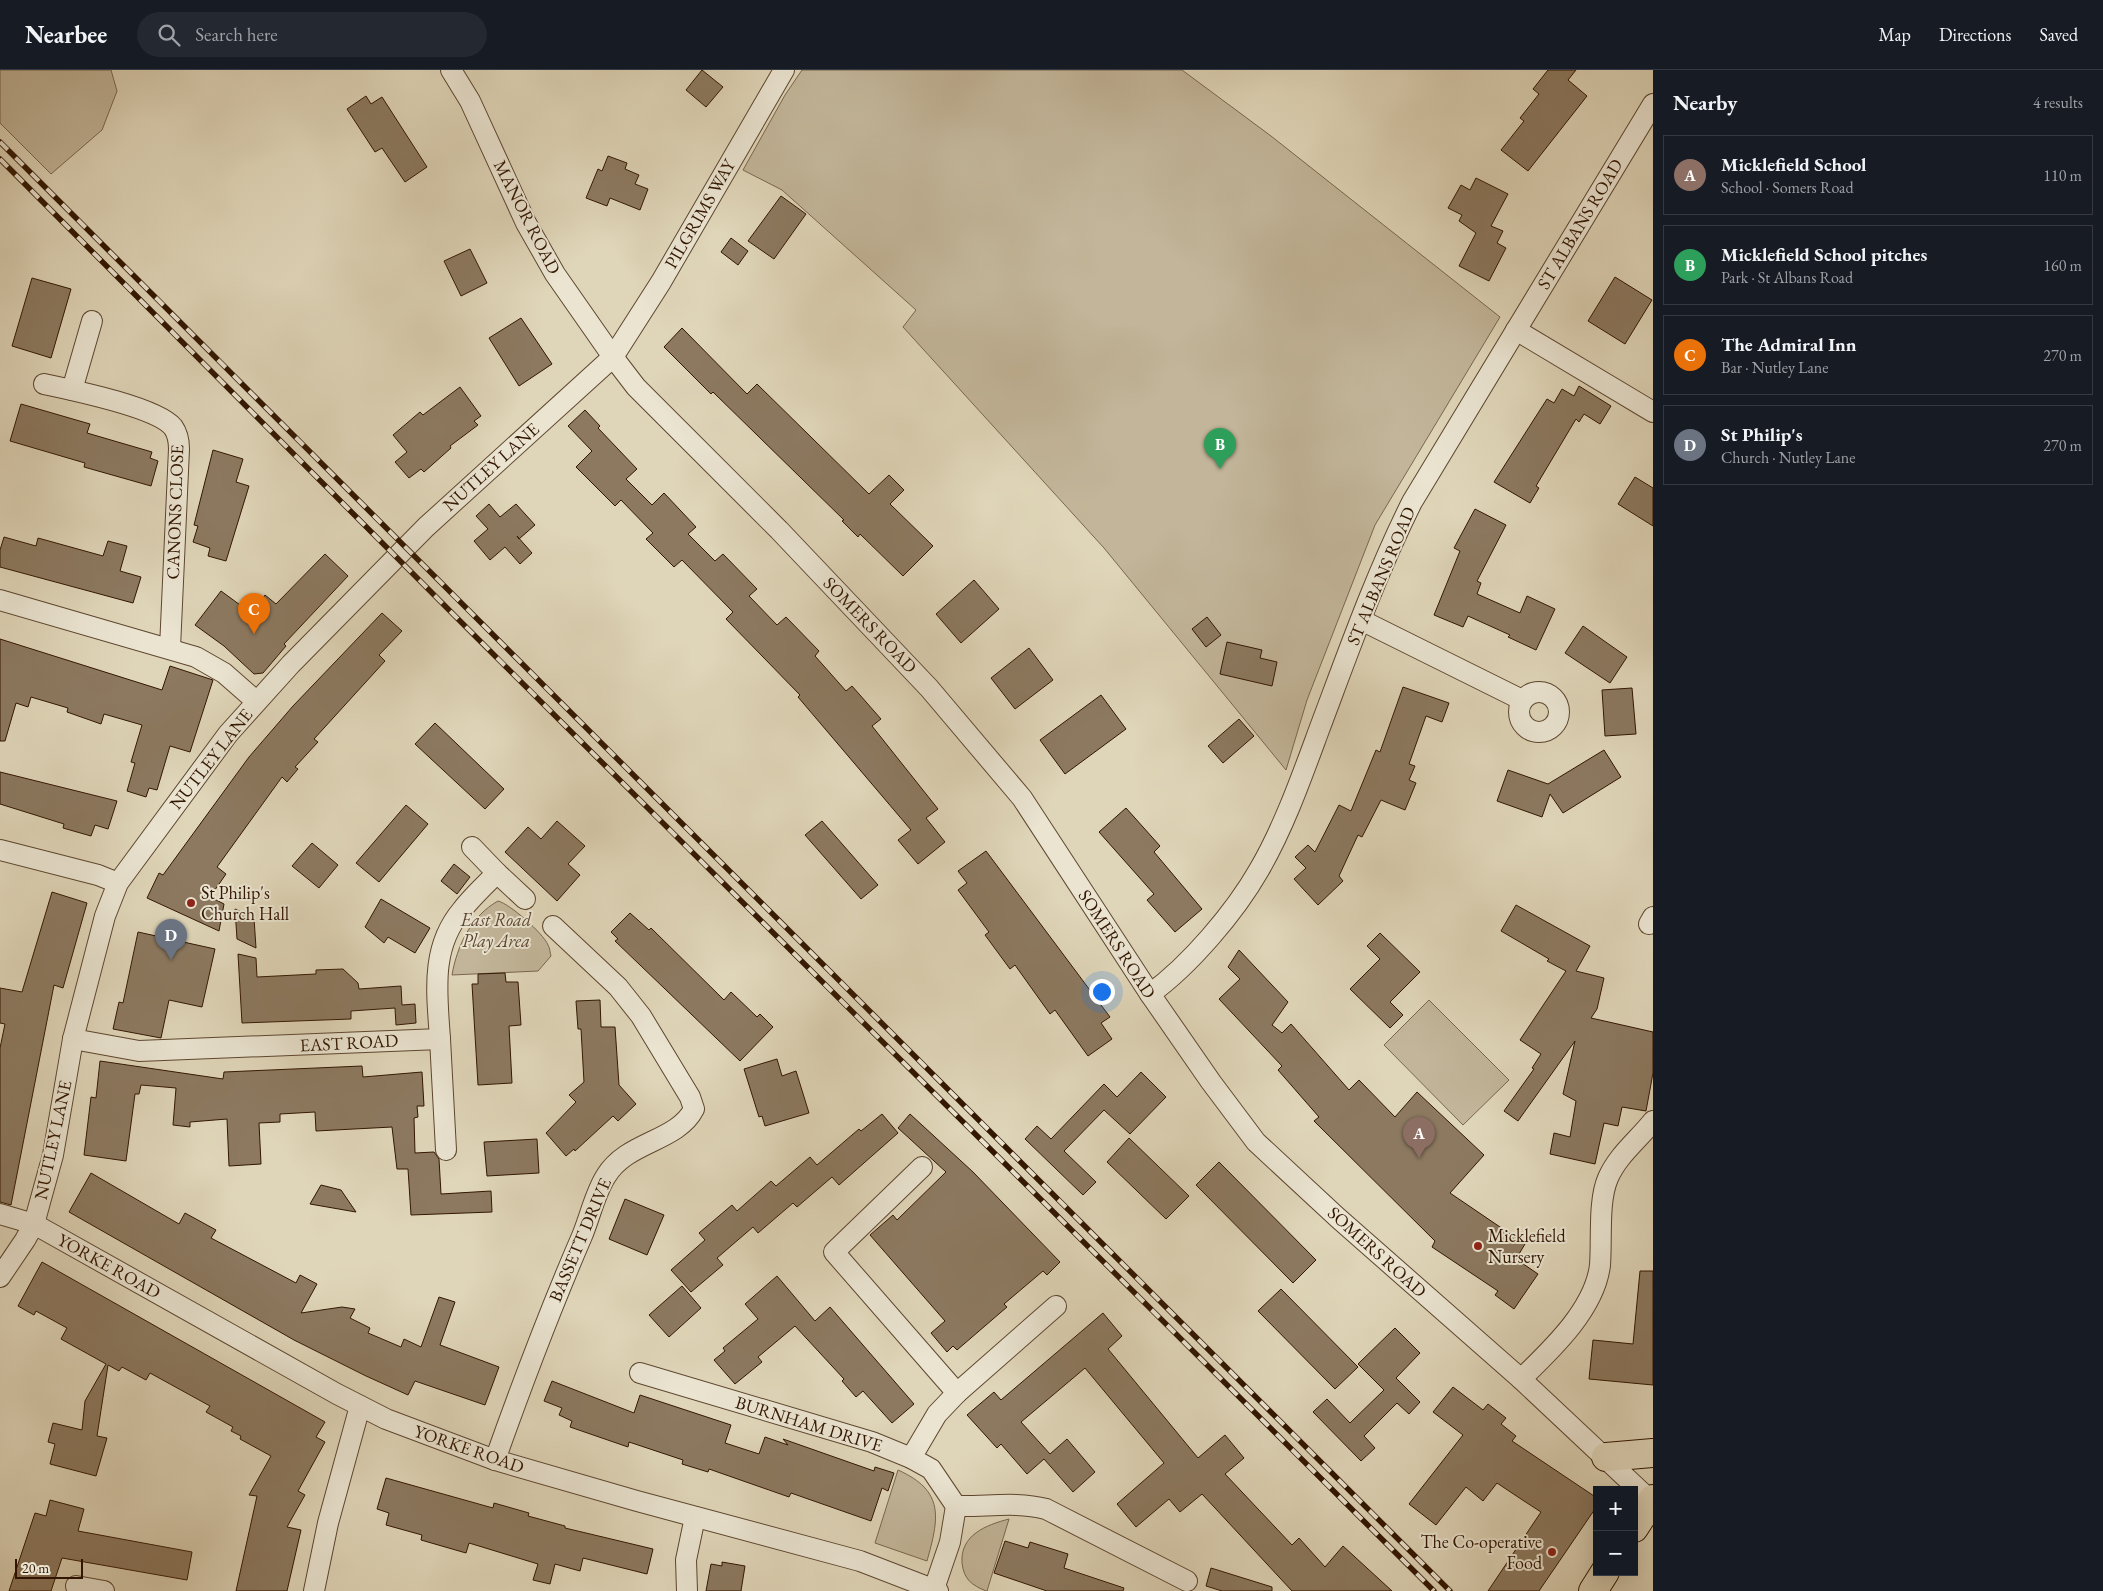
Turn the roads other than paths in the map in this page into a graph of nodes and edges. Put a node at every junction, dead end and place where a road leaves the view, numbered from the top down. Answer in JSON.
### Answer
{"nodes":[{"id":1,"x":452,"y":70,"type":"edge"},
{"id":2,"x":784,"y":70,"type":"edge"},
{"id":3,"x":1653,"y":104,"type":"edge"},
{"id":4,"x":92,"y":322,"type":"dead end"},
{"id":5,"x":1516,"y":330,"type":"junction"},
{"id":6,"x":613,"y":357,"type":"junction"},
{"id":7,"x":44,"y":384,"type":"dead end"},
{"id":8,"x":72,"y":390,"type":"junction"},
{"id":9,"x":1653,"y":412,"type":"edge"},
{"id":10,"x":0,"y":600,"type":"edge"},
{"id":11,"x":1361,"y":620,"type":"junction"},
{"id":12,"x":170,"y":648,"type":"junction"},
{"id":13,"x":1522,"y":700,"type":"dead end"},
{"id":14,"x":256,"y":701,"type":"junction"},
{"id":15,"x":472,"y":847,"type":"dead end"},
{"id":16,"x":0,"y":850,"type":"edge"},
{"id":17,"x":497,"y":873,"type":"junction"},
{"id":18,"x":118,"y":884,"type":"junction"},
{"id":19,"x":525,"y":900,"type":"dead end"},
{"id":20,"x":553,"y":926,"type":"dead end"},
{"id":21,"x":1150,"y":994,"type":"junction"},
{"id":22,"x":73,"y":1039,"type":"junction"},
{"id":23,"x":440,"y":1039,"type":"junction"},
{"id":24,"x":1653,"y":1121,"type":"edge"},
{"id":25,"x":446,"y":1150,"type":"dead end"},
{"id":26,"x":922,"y":1166,"type":"dead end"},
{"id":27,"x":0,"y":1214,"type":"edge"},
{"id":28,"x":30,"y":1230,"type":"junction"},
{"id":29,"x":0,"y":1277,"type":"edge"},
{"id":30,"x":1056,"y":1306,"type":"dead end"},
{"id":31,"x":640,"y":1372,"type":"dead end"},
{"id":32,"x":1521,"y":1379,"type":"junction"},
{"id":33,"x":957,"y":1393,"type":"junction"},
{"id":34,"x":360,"y":1406,"type":"junction"},
{"id":35,"x":1653,"y":1453,"type":"edge"},
{"id":36,"x":1606,"y":1457,"type":"junction"},
{"id":37,"x":911,"y":1458,"type":"junction"},
{"id":38,"x":495,"y":1460,"type":"junction"},
{"id":39,"x":1653,"y":1501,"type":"edge"},
{"id":40,"x":956,"y":1506,"type":"junction"},
{"id":41,"x":695,"y":1517,"type":"junction"},
{"id":42,"x":1638,"y":1522,"type":"edge"},
{"id":43,"x":1602,"y":1576,"type":"edge"},
{"id":44,"x":1187,"y":1581,"type":"dead end"},
{"id":45,"x":76,"y":1586,"type":"dead end"},
{"id":46,"x":936,"y":1590,"type":"edge"},
{"id":47,"x":104,"y":1591,"type":"edge"},
{"id":48,"x":314,"y":1591,"type":"edge"},
{"id":49,"x":687,"y":1591,"type":"edge"},
{"id":50,"x":1593,"y":1591,"type":"edge"}],
"edges":[{"from":1,"to":6,"type":"street","name":"MANOR ROAD"},
{"from":2,"to":6,"type":"street","name":"PILGRIMS WAY"},
{"from":3,"to":5,"type":"street","name":"ST ALBANS ROAD"},
{"from":4,"to":8,"type":"street"},
{"from":5,"to":9,"type":"street"},
{"from":5,"to":11,"type":"street","name":"ST ALBANS ROAD"},
{"from":6,"to":14,"type":"street","name":"NUTLEY LANE"},
{"from":6,"to":21,"type":"street","name":"SOMERS ROAD"},
{"from":7,"to":8,"type":"street","name":"CANONS CLOSE"},
{"from":8,"to":12,"type":"street","name":"CANONS CLOSE"},
{"from":10,"to":12,"type":"street"},
{"from":11,"to":13,"type":"street"},
{"from":11,"to":21,"type":"street","name":"ST ALBANS ROAD"},
{"from":12,"to":14,"type":"street"},
{"from":14,"to":18,"type":"street","name":"NUTLEY LANE"},
{"from":15,"to":17,"type":"street"},
{"from":16,"to":18,"type":"street"},
{"from":17,"to":19,"type":"street"},
{"from":17,"to":23,"type":"street"},
{"from":18,"to":22,"type":"street","name":"NUTLEY LANE"},
{"from":20,"to":38,"type":"street","name":"BASSETT DRIVE"},
{"from":21,"to":32,"type":"street","name":"SOMERS ROAD"},
{"from":22,"to":23,"type":"street","name":"EAST ROAD"},
{"from":22,"to":28,"type":"street","name":"NUTLEY LANE"},
{"from":23,"to":25,"type":"street"},
{"from":24,"to":32,"type":"street"},
{"from":26,"to":33,"type":"street"},
{"from":27,"to":28,"type":"street","name":"YORKE ROAD"},
{"from":28,"to":29,"type":"street","name":"NUTLEY LANE"},
{"from":28,"to":34,"type":"street","name":"YORKE ROAD"},
{"from":30,"to":33,"type":"street"},
{"from":31,"to":37,"type":"street","name":"BURNHAM DRIVE"},
{"from":32,"to":36,"type":"street","name":"SOMERS ROAD"},
{"from":33,"to":37,"type":"street"},
{"from":34,"to":38,"type":"street","name":"YORKE ROAD"},
{"from":34,"to":48,"type":"street"},
{"from":35,"to":36,"type":"main road"},
{"from":36,"to":39,"type":"street","name":"SOMERS ROAD"},
{"from":37,"to":40,"type":"street","name":"BURNHAM DRIVE"},
{"from":38,"to":41,"type":"street","name":"YORKE ROAD"},
{"from":39,"to":42,"type":"main road"},
{"from":40,"to":44,"type":"street"},
{"from":40,"to":46,"type":"street"},
{"from":41,"to":46,"type":"street","name":"YORKE ROAD"},
{"from":41,"to":49,"type":"street"},
{"from":43,"to":50,"type":"main road"},
{"from":45,"to":47,"type":"street"}]}
